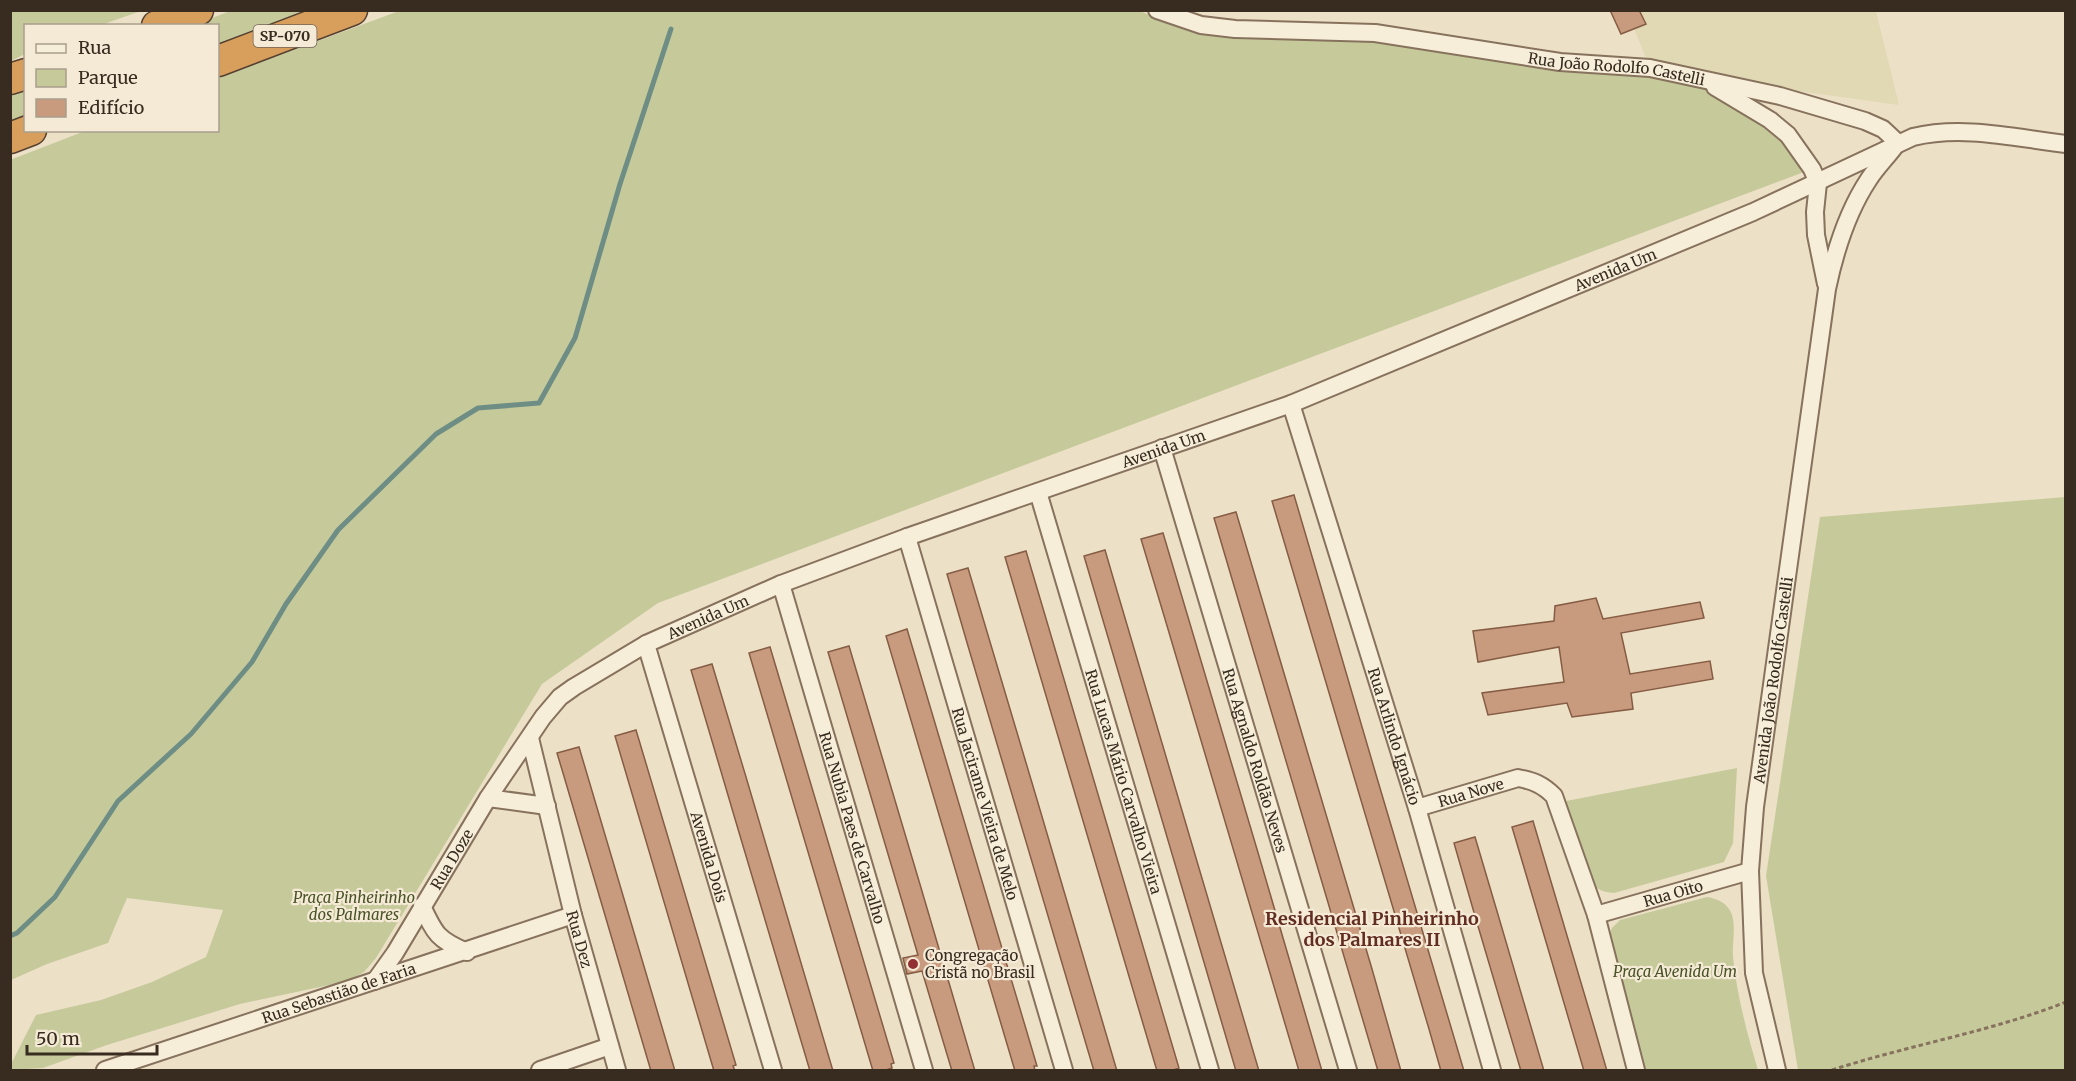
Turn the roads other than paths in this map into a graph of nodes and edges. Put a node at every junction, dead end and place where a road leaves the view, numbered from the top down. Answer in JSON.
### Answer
{"nodes":[{"id":1,"x":198,"y":10,"type":"edge"},
{"id":2,"x":352,"y":10,"type":"edge"},
{"id":3,"x":1157,"y":10,"type":"edge"},
{"id":4,"x":162,"y":24,"type":"edge"},
{"id":5,"x":219,"y":61,"type":"edge"},
{"id":6,"x":1698,"y":77,"type":"junction"},
{"id":7,"x":26,"y":132,"type":"edge"},
{"id":8,"x":10,"y":138,"type":"edge"},
{"id":9,"x":1898,"y":143,"type":"junction"},
{"id":10,"x":2066,"y":144,"type":"edge"},
{"id":11,"x":1818,"y":183,"type":"junction"},
{"id":12,"x":1827,"y":289,"type":"junction"},
{"id":13,"x":1291,"y":404,"type":"junction"},
{"id":14,"x":1162,"y":448,"type":"junction"},
{"id":15,"x":1038,"y":492,"type":"junction"},
{"id":16,"x":907,"y":537,"type":"junction"},
{"id":17,"x":782,"y":584,"type":"junction"},
{"id":18,"x":646,"y":644,"type":"junction"},
{"id":19,"x":530,"y":738,"type":"junction"},
{"id":20,"x":488,"y":798,"type":"junction"},
{"id":21,"x":548,"y":806,"type":"junction"},
{"id":22,"x":1417,"y":808,"type":"junction"},
{"id":23,"x":1750,"y":871,"type":"junction"},
{"id":24,"x":422,"y":906,"type":"junction"},
{"id":25,"x":573,"y":915,"type":"junction"},
{"id":26,"x":1596,"y":915,"type":"junction"},
{"id":27,"x":467,"y":952,"type":"junction"},
{"id":28,"x":375,"y":981,"type":"junction"},
{"id":29,"x":610,"y":1046,"type":"junction"},
{"id":30,"x":105,"y":1071,"type":"edge"},
{"id":31,"x":540,"y":1071,"type":"edge"},
{"id":32,"x":617,"y":1071,"type":"edge"},
{"id":33,"x":773,"y":1071,"type":"edge"},
{"id":34,"x":924,"y":1071,"type":"edge"},
{"id":35,"x":1064,"y":1071,"type":"edge"},
{"id":36,"x":1210,"y":1071,"type":"edge"},
{"id":37,"x":1348,"y":1071,"type":"edge"},
{"id":38,"x":1492,"y":1071,"type":"edge"},
{"id":39,"x":1636,"y":1071,"type":"edge"},
{"id":40,"x":1777,"y":1071,"type":"edge"}],
"edges":[{"from":1,"to":4,"type":"highway"},
{"from":2,"to":5,"type":"highway","number":"SP-070"},
{"from":3,"to":6,"type":"street","name":"Rua João Rodolfo Castelli"},
{"from":6,"to":9,"type":"street","name":"Rua João Rodolfo Castelli"},
{"from":6,"to":11,"type":"street"},
{"from":7,"to":8,"type":"highway"},
{"from":9,"to":10,"type":"street"},
{"from":9,"to":11,"type":"street","name":"Avenida Um"},
{"from":9,"to":12,"type":"street","name":"Avenida João Rodolfo Castelli"},
{"from":11,"to":12,"type":"street"},
{"from":11,"to":13,"type":"street","name":"Avenida Um"},
{"from":12,"to":23,"type":"street","name":"Avenida João Rodolfo Castelli"},
{"from":13,"to":14,"type":"street","name":"Avenida Um"},
{"from":13,"to":22,"type":"street","name":"Rua Arlindo Ignácio"},
{"from":14,"to":15,"type":"street","name":"Avenida Um"},
{"from":14,"to":37,"type":"street","name":"Rua Agnaldo Roldão Neves"},
{"from":15,"to":16,"type":"street","name":"Avenida Um"},
{"from":15,"to":36,"type":"street","name":"Rua Lucas Mário Carvalho Vieira"},
{"from":16,"to":17,"type":"street","name":"Avenida Um"},
{"from":16,"to":35,"type":"street","name":"Rua Jacirame Vieira de Melo"},
{"from":17,"to":18,"type":"street","name":"Avenida Um"},
{"from":17,"to":34,"type":"street","name":"Rua Nubia Paes de Carvalho"},
{"from":18,"to":19,"type":"street","name":"Avenida Um"},
{"from":18,"to":33,"type":"street","name":"Avenida Dois"},
{"from":19,"to":20,"type":"street","name":"Rua Doze"},
{"from":19,"to":21,"type":"street","name":"Rua Dez"},
{"from":20,"to":21,"type":"street"},
{"from":20,"to":24,"type":"street","name":"Rua Doze"},
{"from":21,"to":25,"type":"street","name":"Rua Dez"},
{"from":22,"to":26,"type":"street","name":"Rua Nove"},
{"from":22,"to":38,"type":"street","name":"Rua Arlindo Ignácio"},
{"from":23,"to":26,"type":"street","name":"Rua Oito"},
{"from":23,"to":40,"type":"street","name":"Avenida João Rodolfo Castelli"},
{"from":24,"to":27,"type":"street"},
{"from":24,"to":28,"type":"street","name":"Rua Doze"},
{"from":25,"to":27,"type":"street","name":"Rua Sebastião de Faria"},
{"from":25,"to":29,"type":"street","name":"Rua Dez"},
{"from":26,"to":39,"type":"street"},
{"from":27,"to":28,"type":"street","name":"Rua Sebastião de Faria"},
{"from":28,"to":30,"type":"street","name":"Rua Sebastião de Faria"},
{"from":29,"to":31,"type":"street"},
{"from":29,"to":32,"type":"street","name":"Rua Dez"}]}
